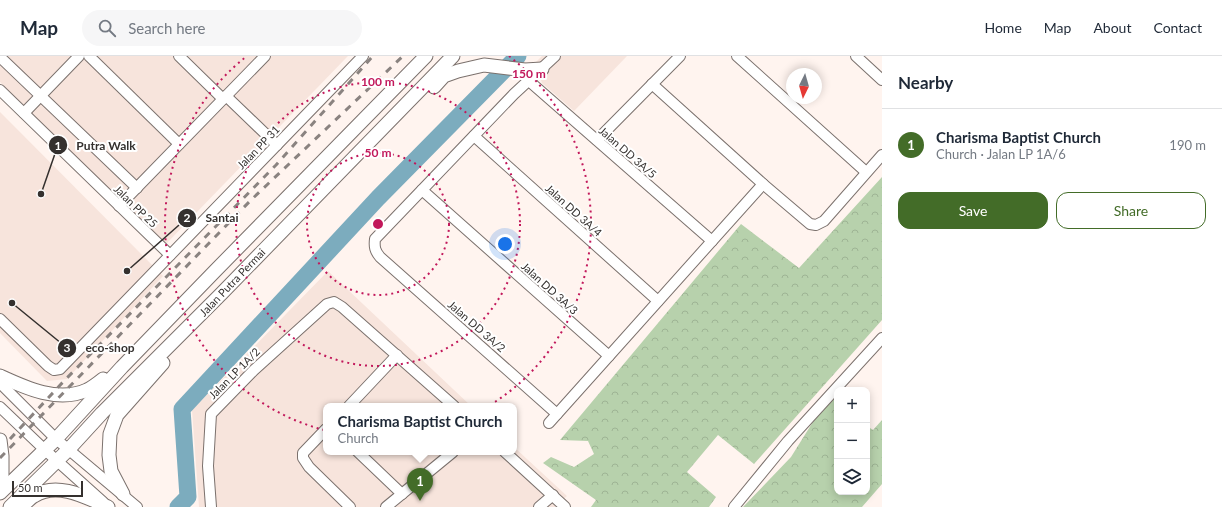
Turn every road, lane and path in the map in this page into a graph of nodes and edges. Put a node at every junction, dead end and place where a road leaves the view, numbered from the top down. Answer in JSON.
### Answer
{"nodes":[{"id":1,"x":79,"y":56,"type":"edge"},
{"id":2,"x":89,"y":56,"type":"edge"},
{"id":3,"x":179,"y":56,"type":"edge"},
{"id":4,"x":264,"y":56,"type":"edge"},
{"id":5,"x":363,"y":56,"type":"edge"},
{"id":6,"x":426,"y":56,"type":"edge"},
{"id":7,"x":452,"y":56,"type":"edge"},
{"id":8,"x":555,"y":56,"type":"edge"},
{"id":9,"x":680,"y":56,"type":"edge"},
{"id":10,"x":737,"y":56,"type":"edge"},
{"id":11,"x":856,"y":56,"type":"edge"},
{"id":12,"x":0,"y":57,"type":"edge"},
{"id":13,"x":542,"y":69,"type":"joint"},
{"id":14,"x":527,"y":75,"type":"junction"},
{"id":15,"x":882,"y":80,"type":"edge"},
{"id":16,"x":652,"y":84,"type":"junction"},
{"id":17,"x":0,"y":90,"type":"edge"},
{"id":18,"x":41,"y":96,"type":"junction"},
{"id":19,"x":225,"y":97,"type":"junction"},
{"id":20,"x":24,"y":113,"type":"junction"},
{"id":21,"x":474,"y":136,"type":"junction"},
{"id":22,"x":597,"y":140,"type":"junction"},
{"id":23,"x":180,"y":144,"type":"junction"},
{"id":24,"x":277,"y":145,"type":"junction"},
{"id":25,"x":882,"y":155,"type":"edge"},
{"id":26,"x":866,"y":172,"type":"junction"},
{"id":27,"x":337,"y":175,"type":"junction"},
{"id":28,"x":763,"y":184,"type":"junction"},
{"id":29,"x":137,"y":188,"type":"junction"},
{"id":30,"x":422,"y":190,"type":"junction"},
{"id":31,"x":119,"y":206,"type":"junction"},
{"id":32,"x":712,"y":241,"type":"junction"},
{"id":33,"x":170,"y":255,"type":"junction"},
{"id":34,"x":658,"y":301,"type":"junction"},
{"id":35,"x":0,"y":319,"type":"edge"},
{"id":36,"x":191,"y":324,"type":"junction"},
{"id":37,"x":882,"y":338,"type":"edge"},
{"id":38,"x":397,"y":355,"type":"junction"},
{"id":39,"x":609,"y":356,"type":"junction"},
{"id":40,"x":122,"y":367,"type":"junction"},
{"id":41,"x":0,"y":376,"type":"edge"},
{"id":42,"x":0,"y":383,"type":"edge"},
{"id":43,"x":351,"y":403,"type":"edge"},
{"id":44,"x":451,"y":403,"type":"edge"},
{"id":45,"x":0,"y":407,"type":"edge"},
{"id":46,"x":557,"y":414,"type":"junction"},
{"id":47,"x":549,"y":423,"type":"dead end"},
{"id":48,"x":323,"y":433,"type":"edge"},
{"id":49,"x":56,"y":439,"type":"junction"},
{"id":50,"x":0,"y":440,"type":"edge"},
{"id":51,"x":69,"y":449,"type":"junction"},
{"id":52,"x":45,"y":450,"type":"junction"},
{"id":53,"x":361,"y":455,"type":"edge"},
{"id":54,"x":449,"y":455,"type":"edge"},
{"id":55,"x":508,"y":455,"type":"edge"},
{"id":56,"x":57,"y":460,"type":"junction"},
{"id":57,"x":0,"y":484,"type":"edge"},
{"id":58,"x":0,"y":493,"type":"edge"},
{"id":59,"x":123,"y":494,"type":"junction"},
{"id":60,"x":402,"y":494,"type":"junction"},
{"id":61,"x":553,"y":495,"type":"junction"},
{"id":62,"x":10,"y":507,"type":"edge"},
{"id":63,"x":21,"y":507,"type":"edge"},
{"id":64,"x":109,"y":507,"type":"edge"},
{"id":65,"x":137,"y":507,"type":"edge"},
{"id":66,"x":211,"y":507,"type":"edge"},
{"id":67,"x":350,"y":507,"type":"edge"},
{"id":68,"x":386,"y":507,"type":"edge"},
{"id":69,"x":539,"y":507,"type":"edge"},
{"id":70,"x":565,"y":507,"type":"edge"},
{"id":71,"x":734,"y":507,"type":"edge"}],
"edges":[{"from":1,"to":18,"type":"street"},
{"from":2,"to":23,"type":"street"},
{"from":3,"to":19,"type":"street"},
{"from":4,"to":19,"type":"street"},
{"from":5,"to":24,"type":"street","name":"Jalan PP 31"},
{"from":6,"to":40,"type":"main road","name":"Jalan Putra Permai"},
{"from":7,"to":27,"type":"main road","name":"Jalan Putra Permai"},
{"from":8,"to":13,"type":"street"},
{"from":9,"to":16,"type":"street"},
{"from":10,"to":26,"type":"street"},
{"from":11,"to":15,"type":"street"},
{"from":12,"to":18,"type":"street"},
{"from":13,"to":14,"type":"main road"},
{"from":14,"to":21,"type":"street"},
{"from":14,"to":22,"type":"street","name":"Jalan DD 3A/5"},
{"from":14,"to":27,"type":"main road"},
{"from":16,"to":22,"type":"street"},
{"from":16,"to":28,"type":"street"},
{"from":17,"to":20,"type":"street","name":"Jalan PP 25"},
{"from":18,"to":20,"type":"street"},
{"from":18,"to":29,"type":"street"},
{"from":19,"to":23,"type":"street"},
{"from":19,"to":24,"type":"street"},
{"from":20,"to":31,"type":"street","name":"Jalan PP 25"},
{"from":21,"to":30,"type":"street"},
{"from":21,"to":34,"type":"street","name":"Jalan DD 3A/4"},
{"from":22,"to":32,"type":"street","name":"Jalan DD 3A/5"},
{"from":23,"to":29,"type":"street"},
{"from":24,"to":33,"type":"street","name":"Jalan PP 31"},
{"from":25,"to":26,"type":"street"},
{"from":26,"to":28,"type":"street"},
{"from":27,"to":36,"type":"main road","name":"Jalan Putra Permai"},
{"from":28,"to":32,"type":"street"},
{"from":29,"to":31,"type":"street"},
{"from":30,"to":39,"type":"street","name":"Jalan DD 3A/3"},
{"from":30,"to":46,"type":"street","name":"Jalan DD 3A/2"},
{"from":31,"to":33,"type":"street","name":"Jalan PP 25"},
{"from":32,"to":34,"type":"street"},
{"from":33,"to":35,"type":"street"},
{"from":34,"to":39,"type":"street"},
{"from":36,"to":51,"type":"main road","name":"Jalan Putra Permai"},
{"from":36,"to":59,"type":"main road"},
{"from":37,"to":71,"type":"street"},
{"from":38,"to":43,"type":"street"},
{"from":38,"to":44,"type":"street"},
{"from":38,"to":66,"type":"street","name":"Jalan LP 1A/2"},
{"from":39,"to":46,"type":"street"},
{"from":40,"to":41,"type":"main road"},
{"from":40,"to":49,"type":"main road","name":"Jalan Putra Permai"},
{"from":42,"to":49,"type":"street"},
{"from":45,"to":52,"type":"street"},
{"from":46,"to":47,"type":"street"},
{"from":48,"to":67,"type":"street"},
{"from":49,"to":51,"type":"street"},
{"from":49,"to":52,"type":"main road","name":"Jalan Putra Permai"},
{"from":50,"to":57,"type":"main road"},
{"from":51,"to":56,"type":"main road","name":"Jalan Putra Permai"},
{"from":51,"to":59,"type":"street"},
{"from":52,"to":56,"type":"street"},
{"from":52,"to":58,"type":"main road","name":"Jalan Putra Permai"},
{"from":53,"to":60,"type":"street"},
{"from":54,"to":60,"type":"street"},
{"from":55,"to":61,"type":"street"},
{"from":56,"to":62,"type":"main road","name":"Jalan Putra Permai"},
{"from":56,"to":64,"type":"street"},
{"from":59,"to":65,"type":"street"},
{"from":60,"to":68,"type":"street"},
{"from":61,"to":69,"type":"street"},
{"from":61,"to":70,"type":"street"},
{"from":63,"to":64,"type":"main road"}]}
